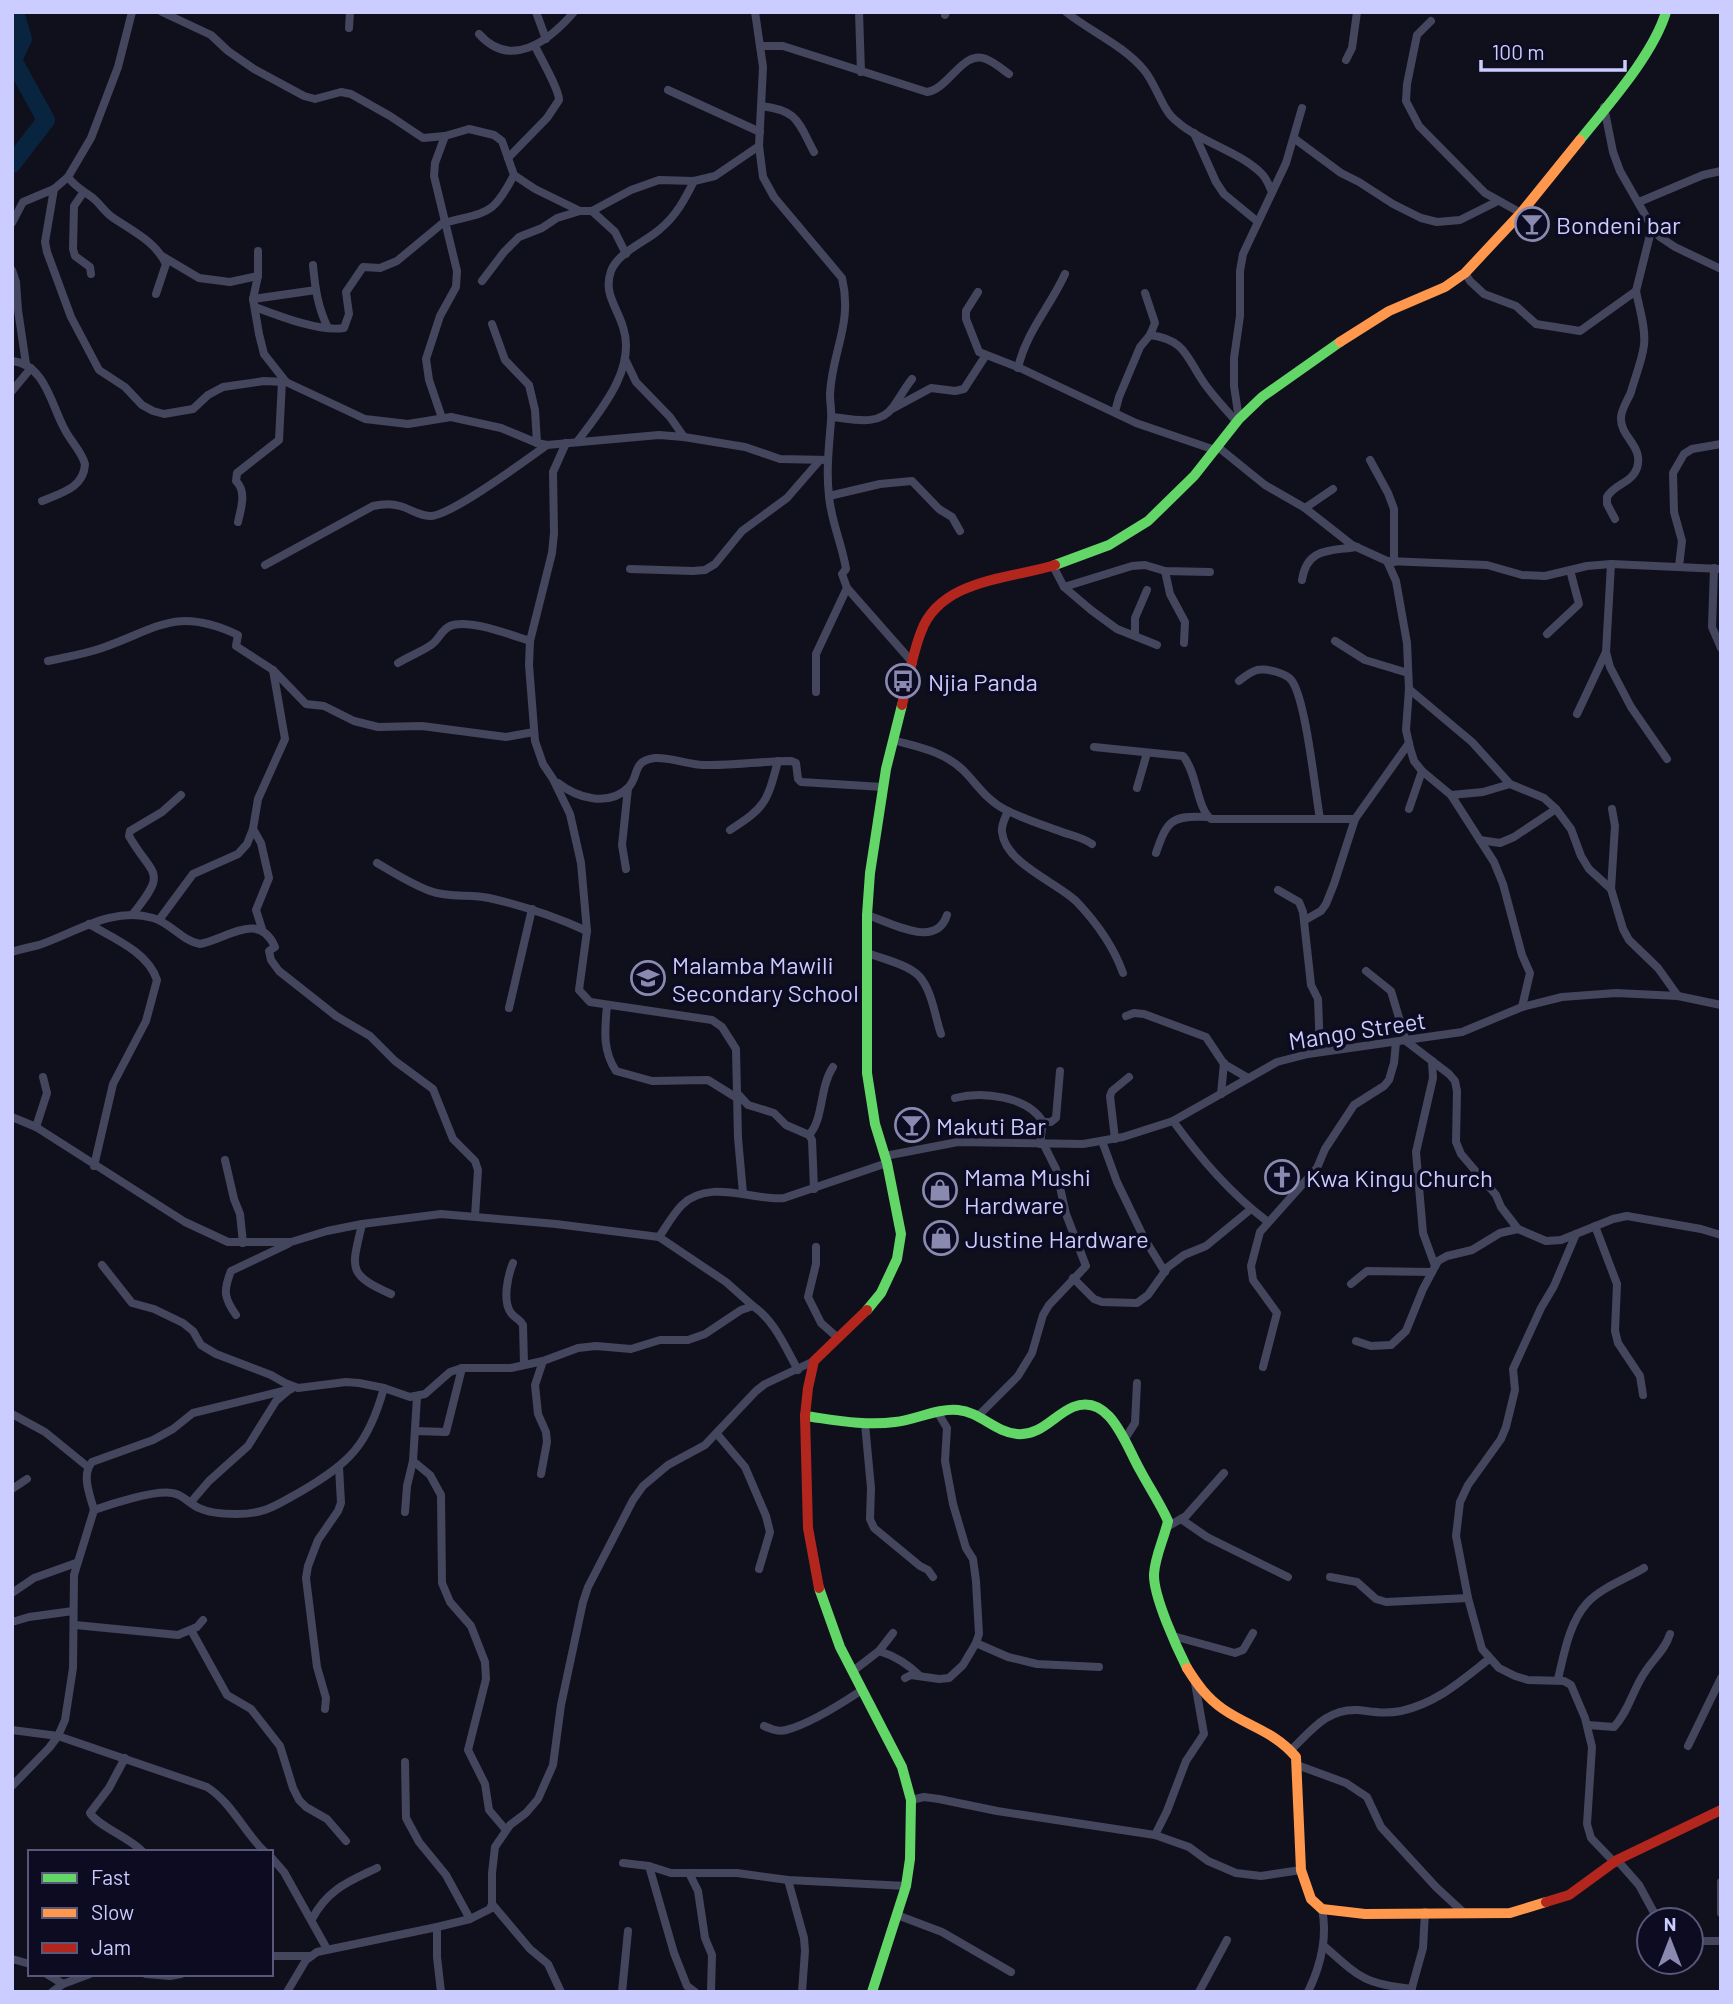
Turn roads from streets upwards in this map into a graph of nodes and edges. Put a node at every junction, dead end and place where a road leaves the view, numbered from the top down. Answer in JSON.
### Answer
{"nodes":[{"id":1,"x":132,"y":12,"type":"edge"},
{"id":2,"x":162,"y":12,"type":"edge"},
{"id":3,"x":350,"y":12,"type":"edge"},
{"id":4,"x":536,"y":12,"type":"edge"},
{"id":5,"x":574,"y":12,"type":"edge"},
{"id":6,"x":755,"y":12,"type":"edge"},
{"id":7,"x":859,"y":12,"type":"edge"},
{"id":8,"x":1066,"y":12,"type":"edge"},
{"id":9,"x":1357,"y":12,"type":"edge"},
{"id":10,"x":1666,"y":12,"type":"edge"},
{"id":11,"x":1431,"y":21,"type":"dead end"},
{"id":12,"x":349,"y":29,"type":"dead end"},
{"id":13,"x":479,"y":34,"type":"dead end"},
{"id":14,"x":546,"y":39,"type":"junction"},
{"id":15,"x":535,"y":46,"type":"junction"},
{"id":16,"x":761,"y":46,"type":"junction"},
{"id":17,"x":1346,"y":60,"type":"dead end"},
{"id":18,"x":861,"y":72,"type":"junction"},
{"id":19,"x":1009,"y":74,"type":"dead end"},
{"id":20,"x":668,"y":90,"type":"dead end"},
{"id":21,"x":761,"y":106,"type":"junction"},
{"id":22,"x":1604,"y":107,"type":"junction"},
{"id":23,"x":1302,"y":108,"type":"dead end"},
{"id":24,"x":761,"y":132,"type":"junction"},
{"id":25,"x":1194,"y":132,"type":"junction"},
{"id":26,"x":445,"y":136,"type":"junction"},
{"id":27,"x":1295,"y":139,"type":"junction"},
{"id":28,"x":759,"y":146,"type":"junction"},
{"id":29,"x":814,"y":152,"type":"dead end"},
{"id":30,"x":508,"y":158,"type":"junction"},
{"id":31,"x":1721,"y":171,"type":"edge"},
{"id":32,"x":514,"y":176,"type":"junction"},
{"id":33,"x":68,"y":177,"type":"junction"},
{"id":34,"x":694,"y":181,"type":"junction"},
{"id":35,"x":54,"y":189,"type":"junction"},
{"id":36,"x":1272,"y":192,"type":"junction"},
{"id":37,"x":83,"y":193,"type":"junction"},
{"id":38,"x":1498,"y":201,"type":"junction"},
{"id":39,"x":1639,"y":202,"type":"junction"},
{"id":40,"x":580,"y":211,"type":"junction"},
{"id":41,"x":592,"y":211,"type":"junction"},
{"id":42,"x":1521,"y":213,"type":"junction"},
{"id":43,"x":444,"y":222,"type":"junction"},
{"id":44,"x":1258,"y":222,"type":"junction"},
{"id":45,"x":12,"y":223,"type":"edge"},
{"id":46,"x":1652,"y":228,"type":"junction"},
{"id":47,"x":258,"y":250,"type":"dead end"},
{"id":48,"x":626,"y":254,"type":"junction"},
{"id":49,"x":162,"y":256,"type":"junction"},
{"id":50,"x":313,"y":265,"type":"dead end"},
{"id":51,"x":1721,"y":269,"type":"edge"},
{"id":52,"x":12,"y":270,"type":"edge"},
{"id":53,"x":1465,"y":273,"type":"junction"},
{"id":54,"x":91,"y":274,"type":"dead end"},
{"id":55,"x":1065,"y":274,"type":"dead end"},
{"id":56,"x":258,"y":276,"type":"junction"},
{"id":57,"x":482,"y":281,"type":"dead end"},
{"id":58,"x":316,"y":290,"type":"junction"},
{"id":59,"x":1636,"y":291,"type":"junction"},
{"id":60,"x":978,"y":292,"type":"dead end"},
{"id":61,"x":1145,"y":293,"type":"dead end"},
{"id":62,"x":156,"y":294,"type":"dead end"},
{"id":63,"x":254,"y":303,"type":"junction"},
{"id":64,"x":16,"y":320,"type":"edge"},
{"id":65,"x":492,"y":324,"type":"dead end"},
{"id":66,"x":328,"y":328,"type":"junction"},
{"id":67,"x":1150,"y":335,"type":"junction"},
{"id":68,"x":986,"y":355,"type":"junction"},
{"id":69,"x":625,"y":359,"type":"junction"},
{"id":70,"x":12,"y":361,"type":"edge"},
{"id":71,"x":29,"y":366,"type":"junction"},
{"id":72,"x":1018,"y":368,"type":"junction"},
{"id":73,"x":912,"y":379,"type":"dead end"},
{"id":74,"x":284,"y":381,"type":"junction"},
{"id":75,"x":12,"y":391,"type":"edge"},
{"id":76,"x":892,"y":409,"type":"junction"},
{"id":77,"x":1115,"y":412,"type":"junction"},
{"id":78,"x":832,"y":417,"type":"junction"},
{"id":79,"x":442,"y":418,"type":"junction"},
{"id":80,"x":1238,"y":420,"type":"junction"},
{"id":81,"x":684,"y":437,"type":"junction"},
{"id":82,"x":577,"y":442,"type":"junction"},
{"id":83,"x":537,"y":443,"type":"junction"},
{"id":84,"x":566,"y":443,"type":"junction"},
{"id":85,"x":1721,"y":444,"type":"edge"},
{"id":86,"x":547,"y":445,"type":"junction"},
{"id":87,"x":1216,"y":448,"type":"junction"},
{"id":88,"x":824,"y":460,"type":"junction"},
{"id":89,"x":1370,"y":460,"type":"dead end"},
{"id":90,"x":1333,"y":489,"type":"dead end"},
{"id":91,"x":828,"y":496,"type":"junction"},
{"id":92,"x":42,"y":500,"type":"dead end"},
{"id":93,"x":1305,"y":508,"type":"junction"},
{"id":94,"x":1615,"y":519,"type":"dead end"},
{"id":95,"x":238,"y":522,"type":"dead end"},
{"id":96,"x":960,"y":531,"type":"dead end"},
{"id":97,"x":1357,"y":547,"type":"junction"},
{"id":98,"x":1391,"y":561,"type":"junction"},
{"id":99,"x":1611,"y":564,"type":"junction"},
{"id":100,"x":264,"y":565,"type":"dead end"},
{"id":101,"x":1053,"y":566,"type":"junction"},
{"id":102,"x":1679,"y":566,"type":"junction"},
{"id":103,"x":630,"y":569,"type":"dead end"},
{"id":104,"x":1717,"y":569,"type":"edge"},
{"id":105,"x":1570,"y":570,"type":"junction"},
{"id":106,"x":1165,"y":571,"type":"junction"},
{"id":107,"x":1210,"y":572,"type":"dead end"},
{"id":108,"x":1302,"y":580,"type":"dead end"},
{"id":109,"x":1064,"y":587,"type":"junction"},
{"id":110,"x":847,"y":588,"type":"junction"},
{"id":111,"x":1147,"y":590,"type":"dead end"},
{"id":112,"x":1547,"y":634,"type":"dead end"},
{"id":113,"x":1135,"y":635,"type":"junction"},
{"id":114,"x":530,"y":641,"type":"junction"},
{"id":115,"x":1335,"y":641,"type":"dead end"},
{"id":116,"x":1184,"y":643,"type":"dead end"},
{"id":117,"x":1157,"y":645,"type":"dead end"},
{"id":118,"x":1721,"y":648,"type":"edge"},
{"id":119,"x":1605,"y":652,"type":"junction"},
{"id":120,"x":48,"y":661,"type":"dead end"},
{"id":121,"x":398,"y":663,"type":"dead end"},
{"id":122,"x":913,"y":663,"type":"junction"},
{"id":123,"x":273,"y":670,"type":"junction"},
{"id":124,"x":1408,"y":673,"type":"junction"},
{"id":125,"x":1239,"y":681,"type":"dead end"},
{"id":126,"x":1409,"y":689,"type":"junction"},
{"id":127,"x":816,"y":692,"type":"dead end"},
{"id":128,"x":1577,"y":714,"type":"dead end"},
{"id":129,"x":534,"y":732,"type":"junction"},
{"id":130,"x":893,"y":740,"type":"junction"},
{"id":131,"x":1409,"y":743,"type":"junction"},
{"id":132,"x":1094,"y":747,"type":"dead end"},
{"id":133,"x":1147,"y":753,"type":"junction"},
{"id":134,"x":1667,"y":759,"type":"dead end"},
{"id":135,"x":778,"y":761,"type":"junction"},
{"id":136,"x":1422,"y":771,"type":"junction"},
{"id":137,"x":553,"y":779,"type":"junction"},
{"id":138,"x":1510,"y":784,"type":"junction"},
{"id":139,"x":883,"y":787,"type":"junction"},
{"id":140,"x":628,"y":788,"type":"junction"},
{"id":141,"x":1137,"y":788,"type":"dead end"},
{"id":142,"x":181,"y":795,"type":"dead end"},
{"id":143,"x":1451,"y":795,"type":"junction"},
{"id":144,"x":1409,"y":809,"type":"dead end"},
{"id":145,"x":1556,"y":809,"type":"junction"},
{"id":146,"x":1612,"y":809,"type":"dead end"},
{"id":147,"x":1008,"y":811,"type":"junction"},
{"id":148,"x":1207,"y":817,"type":"junction"},
{"id":149,"x":1320,"y":819,"type":"junction"},
{"id":150,"x":1355,"y":819,"type":"junction"},
{"id":151,"x":253,"y":829,"type":"junction"},
{"id":152,"x":730,"y":830,"type":"dead end"},
{"id":153,"x":1480,"y":840,"type":"junction"},
{"id":154,"x":1092,"y":844,"type":"dead end"},
{"id":155,"x":1156,"y":853,"type":"dead end"},
{"id":156,"x":377,"y":863,"type":"dead end"},
{"id":157,"x":626,"y":869,"type":"dead end"},
{"id":158,"x":1611,"y":888,"type":"junction"},
{"id":159,"x":1278,"y":890,"type":"dead end"},
{"id":160,"x":531,"y":909,"type":"junction"},
{"id":161,"x":132,"y":915,"type":"junction"},
{"id":162,"x":867,"y":915,"type":"junction"},
{"id":163,"x":947,"y":915,"type":"dead end"},
{"id":164,"x":159,"y":920,"type":"junction"},
{"id":165,"x":1305,"y":920,"type":"junction"},
{"id":166,"x":89,"y":925,"type":"junction"},
{"id":167,"x":262,"y":929,"type":"junction"},
{"id":168,"x":587,"y":931,"type":"junction"},
{"id":169,"x":12,"y":952,"type":"edge"},
{"id":170,"x":867,"y":953,"type":"junction"},
{"id":171,"x":1366,"y":971,"type":"dead end"},
{"id":172,"x":1123,"y":974,"type":"dead end"},
{"id":173,"x":1678,"y":996,"type":"junction"},
{"id":174,"x":607,"y":1005,"type":"junction"},
{"id":175,"x":1721,"y":1005,"type":"edge"},
{"id":176,"x":509,"y":1007,"type":"dead end"},
{"id":177,"x":1522,"y":1007,"type":"junction"},
{"id":178,"x":1126,"y":1016,"type":"dead end"},
{"id":179,"x":941,"y":1034,"type":"dead end"},
{"id":180,"x":1406,"y":1041,"type":"junction"},
{"id":181,"x":1396,"y":1042,"type":"junction"},
{"id":182,"x":1320,"y":1052,"type":"junction"},
{"id":183,"x":1432,"y":1061,"type":"junction"},
{"id":184,"x":1224,"y":1063,"type":"junction"},
{"id":185,"x":833,"y":1067,"type":"dead end"},
{"id":186,"x":1060,"y":1071,"type":"dead end"},
{"id":187,"x":43,"y":1077,"type":"dead end"},
{"id":188,"x":1129,"y":1077,"type":"dead end"},
{"id":189,"x":1248,"y":1078,"type":"junction"},
{"id":190,"x":1222,"y":1094,"type":"junction"},
{"id":191,"x":737,"y":1095,"type":"junction"},
{"id":192,"x":955,"y":1098,"type":"dead end"},
{"id":193,"x":12,"y":1116,"type":"edge"},
{"id":194,"x":1173,"y":1121,"type":"junction"},
{"id":195,"x":1043,"y":1122,"type":"junction"},
{"id":196,"x":36,"y":1127,"type":"junction"},
{"id":197,"x":809,"y":1135,"type":"junction"},
{"id":198,"x":1115,"y":1139,"type":"junction"},
{"id":199,"x":1102,"y":1141,"type":"junction"},
{"id":200,"x":1042,"y":1144,"type":"junction"},
{"id":201,"x":225,"y":1160,"type":"dead end"},
{"id":202,"x":886,"y":1160,"type":"junction"},
{"id":203,"x":94,"y":1166,"type":"junction"},
{"id":204,"x":814,"y":1189,"type":"junction"},
{"id":205,"x":743,"y":1194,"type":"junction"},
{"id":206,"x":1251,"y":1209,"type":"junction"},
{"id":207,"x":475,"y":1216,"type":"junction"},
{"id":208,"x":1268,"y":1222,"type":"junction"},
{"id":209,"x":362,"y":1224,"type":"junction"},
{"id":210,"x":1595,"y":1226,"type":"junction"},
{"id":211,"x":1518,"y":1229,"type":"junction"},
{"id":212,"x":1576,"y":1234,"type":"junction"},
{"id":213,"x":1721,"y":1235,"type":"edge"},
{"id":214,"x":659,"y":1237,"type":"junction"},
{"id":215,"x":291,"y":1242,"type":"junction"},
{"id":216,"x":243,"y":1243,"type":"junction"},
{"id":217,"x":816,"y":1247,"type":"dead end"},
{"id":218,"x":513,"y":1263,"type":"dead end"},
{"id":219,"x":102,"y":1265,"type":"dead end"},
{"id":220,"x":1434,"y":1269,"type":"junction"},
{"id":221,"x":1165,"y":1272,"type":"junction"},
{"id":222,"x":1073,"y":1278,"type":"junction"},
{"id":223,"x":1351,"y":1284,"type":"dead end"},
{"id":224,"x":391,"y":1294,"type":"dead end"},
{"id":225,"x":752,"y":1306,"type":"junction"},
{"id":226,"x":236,"y":1315,"type":"dead end"},
{"id":227,"x":838,"y":1338,"type":"junction"},
{"id":228,"x":1356,"y":1341,"type":"dead end"},
{"id":229,"x":542,"y":1361,"type":"junction"},
{"id":230,"x":814,"y":1361,"type":"junction"},
{"id":231,"x":524,"y":1364,"type":"junction"},
{"id":232,"x":1263,"y":1367,"type":"dead end"},
{"id":233,"x":462,"y":1368,"type":"junction"},
{"id":234,"x":797,"y":1370,"type":"junction"},
{"id":235,"x":1137,"y":1383,"type":"dead end"},
{"id":236,"x":292,"y":1388,"type":"junction"},
{"id":237,"x":384,"y":1388,"type":"junction"},
{"id":238,"x":1643,"y":1395,"type":"dead end"},
{"id":239,"x":417,"y":1397,"type":"junction"},
{"id":240,"x":937,"y":1413,"type":"junction"},
{"id":241,"x":12,"y":1414,"type":"edge"},
{"id":242,"x":805,"y":1416,"type":"junction"},
{"id":243,"x":978,"y":1416,"type":"junction"},
{"id":244,"x":865,"y":1424,"type":"junction"},
{"id":245,"x":415,"y":1431,"type":"junction"},
{"id":246,"x":717,"y":1434,"type":"junction"},
{"id":247,"x":1126,"y":1437,"type":"junction"},
{"id":248,"x":413,"y":1461,"type":"junction"},
{"id":249,"x":88,"y":1467,"type":"junction"},
{"id":250,"x":339,"y":1467,"type":"junction"},
{"id":251,"x":1224,"y":1472,"type":"dead end"},
{"id":252,"x":541,"y":1474,"type":"dead end"},
{"id":253,"x":27,"y":1479,"type":"dead end"},
{"id":254,"x":12,"y":1489,"type":"edge"},
{"id":255,"x":191,"y":1502,"type":"junction"},
{"id":256,"x":94,"y":1510,"type":"junction"},
{"id":257,"x":405,"y":1512,"type":"dead end"},
{"id":258,"x":1181,"y":1519,"type":"junction"},
{"id":259,"x":1167,"y":1527,"type":"junction"},
{"id":260,"x":76,"y":1563,"type":"junction"},
{"id":261,"x":1644,"y":1568,"type":"dead end"},
{"id":262,"x":759,"y":1569,"type":"dead end"},
{"id":263,"x":933,"y":1577,"type":"dead end"},
{"id":264,"x":1288,"y":1577,"type":"dead end"},
{"id":265,"x":1330,"y":1577,"type":"dead end"},
{"id":266,"x":12,"y":1593,"type":"edge"},
{"id":267,"x":1468,"y":1598,"type":"junction"},
{"id":268,"x":74,"y":1611,"type":"junction"},
{"id":269,"x":203,"y":1620,"type":"dead end"},
{"id":270,"x":12,"y":1622,"type":"edge"},
{"id":271,"x":75,"y":1625,"type":"junction"},
{"id":272,"x":191,"y":1630,"type":"junction"},
{"id":273,"x":893,"y":1633,"type":"dead end"},
{"id":274,"x":1253,"y":1633,"type":"dead end"},
{"id":275,"x":1670,"y":1634,"type":"dead end"},
{"id":276,"x":1173,"y":1636,"type":"junction"},
{"id":277,"x":976,"y":1643,"type":"junction"},
{"id":278,"x":879,"y":1651,"type":"junction"},
{"id":279,"x":1489,"y":1659,"type":"junction"},
{"id":280,"x":1099,"y":1667,"type":"dead end"},
{"id":281,"x":853,"y":1671,"type":"junction"},
{"id":282,"x":920,"y":1676,"type":"junction"},
{"id":283,"x":905,"y":1678,"type":"dead end"},
{"id":284,"x":1721,"y":1678,"type":"edge"},
{"id":285,"x":1558,"y":1679,"type":"junction"},
{"id":286,"x":1195,"y":1682,"type":"junction"},
{"id":287,"x":862,"y":1690,"type":"junction"},
{"id":288,"x":325,"y":1709,"type":"dead end"},
{"id":289,"x":1588,"y":1725,"type":"junction"},
{"id":290,"x":764,"y":1726,"type":"dead end"},
{"id":291,"x":12,"y":1730,"type":"edge"},
{"id":292,"x":58,"y":1736,"type":"junction"},
{"id":293,"x":1688,"y":1746,"type":"dead end"},
{"id":294,"x":1291,"y":1750,"type":"junction"},
{"id":295,"x":125,"y":1758,"type":"junction"},
{"id":296,"x":405,"y":1762,"type":"dead end"},
{"id":297,"x":1297,"y":1765,"type":"junction"},
{"id":298,"x":12,"y":1786,"type":"edge"},
{"id":299,"x":911,"y":1800,"type":"junction"},
{"id":300,"x":1721,"y":1810,"type":"edge"},
{"id":301,"x":506,"y":1830,"type":"junction"},
{"id":302,"x":1155,"y":1835,"type":"junction"},
{"id":303,"x":346,"y":1841,"type":"dead end"},
{"id":304,"x":141,"y":1850,"type":"edge"},
{"id":305,"x":263,"y":1850,"type":"edge"},
{"id":306,"x":273,"y":1859,"type":"edge"},
{"id":307,"x":1616,"y":1862,"type":"junction"},
{"id":308,"x":623,"y":1863,"type":"dead end"},
{"id":309,"x":649,"y":1866,"type":"junction"},
{"id":310,"x":377,"y":1868,"type":"dead end"},
{"id":311,"x":1301,"y":1870,"type":"junction"},
{"id":312,"x":689,"y":1873,"type":"junction"},
{"id":313,"x":788,"y":1880,"type":"junction"},
{"id":314,"x":1721,"y":1882,"type":"edge"},
{"id":315,"x":906,"y":1886,"type":"junction"},
{"id":316,"x":492,"y":1904,"type":"junction"},
{"id":317,"x":1650,"y":1906,"type":"edge"},
{"id":318,"x":1322,"y":1909,"type":"junction"},
{"id":319,"x":1425,"y":1912,"type":"junction"},
{"id":320,"x":1463,"y":1912,"type":"junction"},
{"id":321,"x":1721,"y":1913,"type":"edge"},
{"id":322,"x":897,"y":1915,"type":"junction"},
{"id":323,"x":312,"y":1919,"type":"junction"},
{"id":324,"x":470,"y":1919,"type":"junction"},
{"id":325,"x":437,"y":1927,"type":"junction"},
{"id":326,"x":628,"y":1931,"type":"dead end"},
{"id":327,"x":1227,"y":1940,"type":"dead end"},
{"id":328,"x":1324,"y":1946,"type":"junction"},
{"id":329,"x":327,"y":1948,"type":"junction"},
{"id":330,"x":273,"y":1956,"type":"edge"},
{"id":331,"x":311,"y":1956,"type":"junction"},
{"id":332,"x":1012,"y":1972,"type":"dead end"},
{"id":333,"x":50,"y":1976,"type":"edge"},
{"id":334,"x":85,"y":1976,"type":"edge"},
{"id":335,"x":63,"y":1984,"type":"junction"},
{"id":336,"x":1411,"y":1991,"type":"edge"},
{"id":337,"x":52,"y":1992,"type":"edge"},
{"id":338,"x":287,"y":1992,"type":"edge"},
{"id":339,"x":441,"y":1992,"type":"edge"},
{"id":340,"x":561,"y":1992,"type":"edge"},
{"id":341,"x":622,"y":1992,"type":"edge"},
{"id":342,"x":695,"y":1992,"type":"edge"},
{"id":343,"x":711,"y":1992,"type":"edge"},
{"id":344,"x":802,"y":1992,"type":"edge"},
{"id":345,"x":872,"y":1992,"type":"edge"},
{"id":346,"x":1199,"y":1992,"type":"edge"},
{"id":347,"x":1308,"y":1992,"type":"edge"}],
"edges":[{"from":1,"to":33,"type":"street"},
{"from":2,"to":26,"type":"street"},
{"from":3,"to":12,"type":"street"},
{"from":4,"to":14,"type":"street"},
{"from":5,"to":14,"type":"street"},
{"from":6,"to":16,"type":"street"},
{"from":7,"to":18,"type":"street"},
{"from":8,"to":25,"type":"street"},
{"from":9,"to":17,"type":"street"},
{"from":10,"to":22,"type":"street"},
{"from":11,"to":38,"type":"street"},
{"from":13,"to":15,"type":"street"},
{"from":14,"to":15,"type":"street"},
{"from":15,"to":30,"type":"street"},
{"from":16,"to":18,"type":"street"},
{"from":16,"to":21,"type":"street"},
{"from":18,"to":19,"type":"street"},
{"from":20,"to":24,"type":"street"},
{"from":21,"to":24,"type":"street"},
{"from":21,"to":29,"type":"street"},
{"from":22,"to":39,"type":"street"},
{"from":22,"to":42,"type":"street"},
{"from":23,"to":27,"type":"street"},
{"from":24,"to":28,"type":"street"},
{"from":25,"to":36,"type":"street"},
{"from":25,"to":44,"type":"street"},
{"from":26,"to":30,"type":"street"},
{"from":26,"to":43,"type":"street"},
{"from":27,"to":36,"type":"street"},
{"from":27,"to":38,"type":"street"},
{"from":28,"to":34,"type":"street"},
{"from":28,"to":78,"type":"street"},
{"from":30,"to":32,"type":"street"},
{"from":31,"to":39,"type":"street"},
{"from":32,"to":40,"type":"street"},
{"from":32,"to":43,"type":"street"},
{"from":33,"to":35,"type":"street"},
{"from":33,"to":37,"type":"street"},
{"from":34,"to":41,"type":"street"},
{"from":34,"to":48,"type":"street"},
{"from":35,"to":45,"type":"street"},
{"from":35,"to":74,"type":"street"},
{"from":36,"to":44,"type":"street"},
{"from":37,"to":49,"type":"street"},
{"from":37,"to":54,"type":"street"},
{"from":38,"to":42,"type":"street"},
{"from":39,"to":46,"type":"street"},
{"from":40,"to":41,"type":"street"},
{"from":40,"to":57,"type":"street"},
{"from":41,"to":48,"type":"street"},
{"from":42,"to":53,"type":"street"},
{"from":43,"to":66,"type":"street"},
{"from":43,"to":79,"type":"street"},
{"from":44,"to":80,"type":"street"},
{"from":46,"to":51,"type":"street"},
{"from":46,"to":59,"type":"street"},
{"from":47,"to":56,"type":"street"},
{"from":48,"to":69,"type":"street"},
{"from":49,"to":56,"type":"street"},
{"from":49,"to":62,"type":"street"},
{"from":50,"to":58,"type":"street"},
{"from":52,"to":64,"type":"street"},
{"from":53,"to":59,"type":"street"},
{"from":53,"to":80,"type":"street"},
{"from":55,"to":72,"type":"street"},
{"from":56,"to":63,"type":"street"},
{"from":58,"to":63,"type":"street"},
{"from":58,"to":66,"type":"street"},
{"from":59,"to":94,"type":"street"},
{"from":60,"to":68,"type":"street"},
{"from":61,"to":67,"type":"street"},
{"from":63,"to":66,"type":"street"},
{"from":63,"to":74,"type":"street"},
{"from":64,"to":71,"type":"street"},
{"from":65,"to":83,"type":"street"},
{"from":67,"to":77,"type":"street"},
{"from":67,"to":80,"type":"street"},
{"from":68,"to":72,"type":"street"},
{"from":68,"to":76,"type":"street"},
{"from":69,"to":81,"type":"street"},
{"from":69,"to":82,"type":"street"},
{"from":70,"to":71,"type":"street"},
{"from":71,"to":75,"type":"street"},
{"from":71,"to":92,"type":"street"},
{"from":72,"to":77,"type":"street"},
{"from":73,"to":76,"type":"street"},
{"from":74,"to":79,"type":"street"},
{"from":74,"to":95,"type":"street"},
{"from":76,"to":78,"type":"street"},
{"from":77,"to":87,"type":"street"},
{"from":78,"to":88,"type":"street"},
{"from":79,"to":83,"type":"street"},
{"from":80,"to":87,"type":"street"},
{"from":81,"to":82,"type":"street"},
{"from":81,"to":88,"type":"street"},
{"from":82,"to":84,"type":"street"},
{"from":83,"to":86,"type":"street"},
{"from":84,"to":86,"type":"street"},
{"from":84,"to":114,"type":"street"},
{"from":85,"to":102,"type":"street"},
{"from":86,"to":100,"type":"street"},
{"from":87,"to":93,"type":"street"},
{"from":87,"to":101,"type":"street"},
{"from":88,"to":91,"type":"street"},
{"from":88,"to":103,"type":"street"},
{"from":89,"to":98,"type":"street"},
{"from":90,"to":93,"type":"street"},
{"from":91,"to":96,"type":"street"},
{"from":91,"to":110,"type":"street"},
{"from":93,"to":97,"type":"street"},
{"from":97,"to":98,"type":"street"},
{"from":97,"to":108,"type":"street"},
{"from":98,"to":105,"type":"street"},
{"from":98,"to":124,"type":"street"},
{"from":99,"to":102,"type":"street"},
{"from":99,"to":105,"type":"street"},
{"from":99,"to":119,"type":"street"},
{"from":101,"to":109,"type":"street"},
{"from":101,"to":122,"type":"street"},
{"from":102,"to":104,"type":"street"},
{"from":104,"to":118,"type":"street"},
{"from":105,"to":112,"type":"street"},
{"from":106,"to":107,"type":"street"},
{"from":106,"to":109,"type":"street"},
{"from":106,"to":116,"type":"street"},
{"from":109,"to":113,"type":"street"},
{"from":110,"to":122,"type":"street"},
{"from":110,"to":127,"type":"street"},
{"from":111,"to":113,"type":"street"},
{"from":113,"to":117,"type":"street"},
{"from":114,"to":121,"type":"street"},
{"from":114,"to":129,"type":"street"},
{"from":115,"to":124,"type":"street"},
{"from":119,"to":128,"type":"street"},
{"from":119,"to":134,"type":"street"},
{"from":120,"to":123,"type":"street"},
{"from":122,"to":130,"type":"street"},
{"from":123,"to":129,"type":"street"},
{"from":123,"to":151,"type":"street"},
{"from":124,"to":126,"type":"street"},
{"from":125,"to":149,"type":"street"},
{"from":126,"to":131,"type":"street"},
{"from":126,"to":138,"type":"street"},
{"from":129,"to":137,"type":"street"},
{"from":130,"to":139,"type":"street"},
{"from":130,"to":147,"type":"street"},
{"from":131,"to":136,"type":"street"},
{"from":131,"to":150,"type":"street"},
{"from":132,"to":133,"type":"street"},
{"from":133,"to":141,"type":"street"},
{"from":133,"to":148,"type":"street"},
{"from":135,"to":139,"type":"street"},
{"from":135,"to":140,"type":"street"},
{"from":135,"to":152,"type":"street"},
{"from":136,"to":143,"type":"street"},
{"from":136,"to":144,"type":"street"},
{"from":137,"to":140,"type":"street"},
{"from":137,"to":168,"type":"street"},
{"from":138,"to":143,"type":"street"},
{"from":138,"to":145,"type":"street"},
{"from":139,"to":162,"type":"street"},
{"from":140,"to":157,"type":"street"},
{"from":142,"to":161,"type":"street"},
{"from":143,"to":153,"type":"street"},
{"from":145,"to":153,"type":"street"},
{"from":145,"to":158,"type":"street"},
{"from":146,"to":158,"type":"street"},
{"from":147,"to":154,"type":"street"},
{"from":147,"to":172,"type":"street"},
{"from":148,"to":149,"type":"street"},
{"from":148,"to":155,"type":"street"},
{"from":149,"to":150,"type":"street"},
{"from":150,"to":165,"type":"street"},
{"from":151,"to":164,"type":"street"},
{"from":151,"to":167,"type":"street"},
{"from":153,"to":177,"type":"street"},
{"from":156,"to":160,"type":"street"},
{"from":158,"to":173,"type":"street"},
{"from":159,"to":165,"type":"street"},
{"from":160,"to":168,"type":"street"},
{"from":160,"to":176,"type":"street"},
{"from":161,"to":164,"type":"street"},
{"from":161,"to":166,"type":"street"},
{"from":162,"to":163,"type":"street"},
{"from":162,"to":170,"type":"street"},
{"from":164,"to":167,"type":"street"},
{"from":165,"to":182,"type":"street"},
{"from":166,"to":169,"type":"street"},
{"from":166,"to":203,"type":"street"},
{"from":167,"to":207,"type":"street"},
{"from":168,"to":174,"type":"street"},
{"from":170,"to":179,"type":"street"},
{"from":170,"to":202,"type":"street"},
{"from":171,"to":180,"type":"street"},
{"from":173,"to":175,"type":"street","name":"Mango Street"},
{"from":173,"to":177,"type":"street","name":"Mango Street"},
{"from":174,"to":191,"type":"street"},
{"from":174,"to":191,"type":"street"},
{"from":177,"to":180,"type":"street","name":"Mango Street"},
{"from":178,"to":184,"type":"street"},
{"from":180,"to":181,"type":"street","name":"Mango Street"},
{"from":180,"to":183,"type":"street"},
{"from":181,"to":182,"type":"street","name":"Mango Street"},
{"from":181,"to":208,"type":"street"},
{"from":182,"to":189,"type":"street","name":"Mango Street"},
{"from":183,"to":211,"type":"street"},
{"from":183,"to":220,"type":"street"},
{"from":184,"to":189,"type":"street"},
{"from":184,"to":190,"type":"street"},
{"from":185,"to":197,"type":"street"},
{"from":186,"to":195,"type":"street"},
{"from":187,"to":196,"type":"street"},
{"from":188,"to":198,"type":"street"},
{"from":189,"to":190,"type":"street","name":"Mango Street"},
{"from":190,"to":194,"type":"street","name":"Mango Street"},
{"from":191,"to":197,"type":"street"},
{"from":191,"to":205,"type":"street"},
{"from":192,"to":195,"type":"street"},
{"from":193,"to":196,"type":"street"},
{"from":194,"to":198,"type":"street","name":"Mango Street"},
{"from":194,"to":206,"type":"street"},
{"from":195,"to":200,"type":"street"},
{"from":196,"to":203,"type":"street"},
{"from":197,"to":204,"type":"street"},
{"from":198,"to":199,"type":"street","name":"Mango Street"},
{"from":199,"to":200,"type":"street","name":"Mango Street"},
{"from":199,"to":221,"type":"street"},
{"from":200,"to":202,"type":"street","name":"Mango Street"},
{"from":200,"to":222,"type":"street"},
{"from":201,"to":216,"type":"street"},
{"from":202,"to":204,"type":"street","name":"Mango Street"},
{"from":202,"to":227,"type":"street"},
{"from":203,"to":216,"type":"street"},
{"from":204,"to":205,"type":"street","name":"Mango Street"},
{"from":205,"to":214,"type":"street","name":"Mango Street"},
{"from":206,"to":208,"type":"street"},
{"from":206,"to":221,"type":"street"},
{"from":207,"to":209,"type":"street"},
{"from":207,"to":214,"type":"street"},
{"from":208,"to":232,"type":"street"},
{"from":209,"to":215,"type":"street"},
{"from":209,"to":224,"type":"street"},
{"from":210,"to":212,"type":"street"},
{"from":210,"to":213,"type":"street"},
{"from":210,"to":238,"type":"street"},
{"from":211,"to":212,"type":"street"},
{"from":211,"to":220,"type":"street"},
{"from":212,"to":267,"type":"street"},
{"from":214,"to":225,"type":"street"},
{"from":215,"to":216,"type":"street"},
{"from":215,"to":226,"type":"street"},
{"from":217,"to":227,"type":"street"},
{"from":218,"to":231,"type":"street"},
{"from":219,"to":236,"type":"street"},
{"from":220,"to":223,"type":"street"},
{"from":220,"to":228,"type":"street"},
{"from":221,"to":222,"type":"street"},
{"from":222,"to":243,"type":"street"},
{"from":225,"to":229,"type":"street"},
{"from":225,"to":234,"type":"street"},
{"from":227,"to":230,"type":"street"},
{"from":229,"to":231,"type":"street"},
{"from":229,"to":252,"type":"street"},
{"from":230,"to":234,"type":"street"},
{"from":230,"to":242,"type":"street"},
{"from":231,"to":233,"type":"street"},
{"from":233,"to":239,"type":"street"},
{"from":233,"to":245,"type":"street"},
{"from":234,"to":246,"type":"street"},
{"from":235,"to":247,"type":"street"},
{"from":236,"to":237,"type":"street"},
{"from":236,"to":249,"type":"street"},
{"from":236,"to":255,"type":"street"},
{"from":237,"to":239,"type":"street"},
{"from":237,"to":250,"type":"street"},
{"from":239,"to":245,"type":"street"},
{"from":240,"to":243,"type":"street"},
{"from":240,"to":244,"type":"street"},
{"from":240,"to":277,"type":"street"},
{"from":241,"to":249,"type":"street"},
{"from":242,"to":244,"type":"street"},
{"from":242,"to":281,"type":"street"},
{"from":243,"to":247,"type":"street"},
{"from":244,"to":263,"type":"street"},
{"from":245,"to":248,"type":"street"},
{"from":246,"to":262,"type":"street"},
{"from":246,"to":301,"type":"street"},
{"from":247,"to":259,"type":"street"},
{"from":248,"to":257,"type":"street"},
{"from":248,"to":301,"type":"street"},
{"from":249,"to":256,"type":"street"},
{"from":250,"to":255,"type":"street"},
{"from":250,"to":288,"type":"street"},
{"from":251,"to":258,"type":"street"},
{"from":253,"to":254,"type":"street"},
{"from":255,"to":256,"type":"street"},
{"from":256,"to":260,"type":"street"},
{"from":258,"to":259,"type":"street"},
{"from":258,"to":264,"type":"street"},
{"from":259,"to":276,"type":"street"},
{"from":260,"to":266,"type":"street"},
{"from":260,"to":268,"type":"street"},
{"from":261,"to":285,"type":"street"},
{"from":265,"to":267,"type":"street"},
{"from":267,"to":279,"type":"street"},
{"from":268,"to":270,"type":"street"},
{"from":268,"to":271,"type":"street"},
{"from":269,"to":272,"type":"street"},
{"from":271,"to":272,"type":"street"},
{"from":271,"to":292,"type":"street"},
{"from":272,"to":303,"type":"street"},
{"from":273,"to":278,"type":"street"},
{"from":274,"to":276,"type":"street"},
{"from":275,"to":289,"type":"street"},
{"from":276,"to":286,"type":"street"},
{"from":277,"to":280,"type":"street"},
{"from":277,"to":282,"type":"street"},
{"from":278,"to":281,"type":"street"},
{"from":278,"to":282,"type":"street"},
{"from":279,"to":285,"type":"street"},
{"from":279,"to":294,"type":"street"},
{"from":281,"to":287,"type":"street"},
{"from":282,"to":283,"type":"street"},
{"from":284,"to":293,"type":"street"},
{"from":285,"to":289,"type":"street"},
{"from":286,"to":294,"type":"street"},
{"from":286,"to":302,"type":"street"},
{"from":287,"to":290,"type":"street"},
{"from":287,"to":299,"type":"street"},
{"from":289,"to":307,"type":"street"},
{"from":291,"to":292,"type":"street"},
{"from":292,"to":295,"type":"street"},
{"from":292,"to":298,"type":"street"},
{"from":294,"to":297,"type":"street"},
{"from":295,"to":304,"type":"street"},
{"from":295,"to":305,"type":"street"},
{"from":296,"to":324,"type":"street"},
{"from":297,"to":311,"type":"street"},
{"from":297,"to":320,"type":"street"},
{"from":299,"to":302,"type":"street"},
{"from":299,"to":315,"type":"street"},
{"from":300,"to":307,"type":"street"},
{"from":301,"to":316,"type":"street"},
{"from":302,"to":311,"type":"street"},
{"from":306,"to":323,"type":"street"},
{"from":307,"to":317,"type":"street"},
{"from":307,"to":320,"type":"street"},
{"from":308,"to":309,"type":"street"},
{"from":309,"to":312,"type":"street"},
{"from":309,"to":342,"type":"street"},
{"from":310,"to":323,"type":"street"},
{"from":311,"to":318,"type":"street"},
{"from":312,"to":313,"type":"street"},
{"from":312,"to":343,"type":"street"},
{"from":313,"to":315,"type":"street"},
{"from":313,"to":344,"type":"street"},
{"from":314,"to":321,"type":"street"},
{"from":315,"to":322,"type":"street"},
{"from":316,"to":324,"type":"street"},
{"from":316,"to":340,"type":"street"},
{"from":318,"to":319,"type":"street"},
{"from":318,"to":328,"type":"street"},
{"from":319,"to":320,"type":"street"},
{"from":319,"to":336,"type":"street"},
{"from":322,"to":332,"type":"street"},
{"from":322,"to":345,"type":"street"},
{"from":323,"to":329,"type":"street"},
{"from":324,"to":325,"type":"street"},
{"from":325,"to":329,"type":"street"},
{"from":325,"to":339,"type":"street"},
{"from":326,"to":341,"type":"street"},
{"from":327,"to":346,"type":"street"},
{"from":328,"to":336,"type":"street"},
{"from":328,"to":347,"type":"street"},
{"from":329,"to":331,"type":"street"},
{"from":330,"to":331,"type":"street"},
{"from":331,"to":338,"type":"street"},
{"from":333,"to":335,"type":"street"},
{"from":334,"to":335,"type":"street"},
{"from":335,"to":337,"type":"street"}]}
